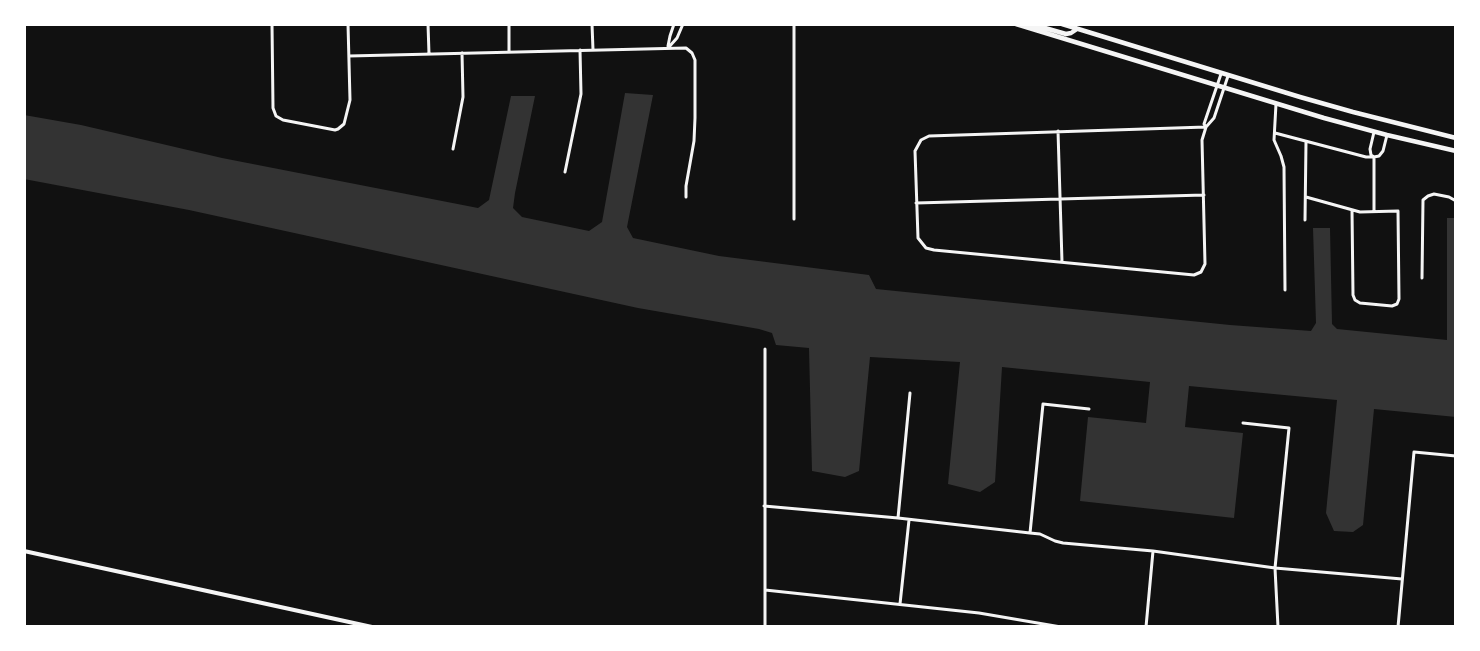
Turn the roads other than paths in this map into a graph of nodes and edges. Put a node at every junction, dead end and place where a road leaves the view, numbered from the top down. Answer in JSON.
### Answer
{"nodes":[{"id":1,"x":272,"y":24,"type":"edge"},
{"id":2,"x":348,"y":24,"type":"edge"},
{"id":3,"x":428,"y":24,"type":"edge"},
{"id":4,"x":509,"y":24,"type":"edge"},
{"id":5,"x":592,"y":24,"type":"edge"},
{"id":6,"x":674,"y":24,"type":"edge"},
{"id":7,"x":683,"y":24,"type":"edge"},
{"id":8,"x":794,"y":24,"type":"edge"},
{"id":9,"x":1016,"y":24,"type":"edge"},
{"id":10,"x":1031,"y":24,"type":"edge"},
{"id":11,"x":1062,"y":24,"type":"edge"},
{"id":12,"x":1077,"y":29,"type":"junction"},
{"id":13,"x":668,"y":48,"type":"junction"},
{"id":14,"x":580,"y":50,"type":"junction"},
{"id":15,"x":593,"y":50,"type":"junction"},
{"id":16,"x":509,"y":52,"type":"junction"},
{"id":17,"x":462,"y":53,"type":"junction"},
{"id":18,"x":429,"y":54,"type":"junction"},
{"id":19,"x":348,"y":56,"type":"junction"},
{"id":20,"x":1221,"y":74,"type":"junction"},
{"id":21,"x":1228,"y":76,"type":"junction"},
{"id":22,"x":1217,"y":86,"type":"junction"},
{"id":23,"x":1224,"y":87,"type":"junction"},
{"id":24,"x":1276,"y":104,"type":"junction"},
{"id":25,"x":1206,"y":127,"type":"junction"},
{"id":26,"x":1058,"y":131,"type":"junction"},
{"id":27,"x":1374,"y":132,"type":"junction"},
{"id":28,"x":1274,"y":133,"type":"junction"},
{"id":29,"x":1388,"y":135,"type":"junction"},
{"id":30,"x":1456,"y":138,"type":"edge"},
{"id":31,"x":1306,"y":142,"type":"junction"},
{"id":32,"x":453,"y":149,"type":"dead end"},
{"id":33,"x":1456,"y":151,"type":"edge"},
{"id":34,"x":1374,"y":157,"type":"junction"},
{"id":35,"x":565,"y":172,"type":"dead end"},
{"id":36,"x":1203,"y":195,"type":"junction"},
{"id":37,"x":686,"y":197,"type":"dead end"},
{"id":38,"x":1306,"y":197,"type":"junction"},
{"id":39,"x":1060,"y":199,"type":"junction"},
{"id":40,"x":1456,"y":201,"type":"edge"},
{"id":41,"x":916,"y":203,"type":"junction"},
{"id":42,"x":1352,"y":210,"type":"junction"},
{"id":43,"x":1374,"y":211,"type":"junction"},
{"id":44,"x":794,"y":219,"type":"dead end"},
{"id":45,"x":1305,"y":220,"type":"dead end"},
{"id":46,"x":1062,"y":262,"type":"junction"},
{"id":47,"x":1422,"y":278,"type":"dead end"},
{"id":48,"x":1285,"y":290,"type":"dead end"},
{"id":49,"x":765,"y":348,"type":"dead end"},
{"id":50,"x":910,"y":393,"type":"dead end"},
{"id":51,"x":1089,"y":409,"type":"dead end"},
{"id":52,"x":1243,"y":423,"type":"dead end"},
{"id":53,"x":1456,"y":456,"type":"edge"},
{"id":54,"x":764,"y":506,"type":"junction"},
{"id":55,"x":898,"y":518,"type":"junction"},
{"id":56,"x":909,"y":519,"type":"junction"},
{"id":57,"x":1030,"y":532,"type":"junction"},
{"id":58,"x":24,"y":551,"type":"edge"},
{"id":59,"x":1153,"y":551,"type":"junction"},
{"id":60,"x":1275,"y":568,"type":"junction"},
{"id":61,"x":1402,"y":579,"type":"junction"},
{"id":62,"x":765,"y":590,"type":"junction"},
{"id":63,"x":900,"y":604,"type":"junction"},
{"id":64,"x":372,"y":627,"type":"edge"},
{"id":65,"x":765,"y":627,"type":"edge"},
{"id":66,"x":1061,"y":627,"type":"edge"},
{"id":67,"x":1146,"y":627,"type":"edge"},
{"id":68,"x":1278,"y":627,"type":"edge"},
{"id":69,"x":1398,"y":627,"type":"edge"}],
"edges":[{"from":1,"to":19,"type":"street"},
{"from":2,"to":19,"type":"street"},
{"from":3,"to":18,"type":"street"},
{"from":4,"to":16,"type":"street"},
{"from":5,"to":15,"type":"street"},
{"from":6,"to":13,"type":"street"},
{"from":7,"to":13,"type":"street"},
{"from":8,"to":44,"type":"street"},
{"from":9,"to":22,"type":"main road"},
{"from":10,"to":12,"type":"main road"},
{"from":11,"to":12,"type":"main road"},
{"from":12,"to":20,"type":"main road"},
{"from":13,"to":15,"type":"street"},
{"from":13,"to":37,"type":"street"},
{"from":14,"to":15,"type":"street"},
{"from":14,"to":16,"type":"street"},
{"from":14,"to":35,"type":"street"},
{"from":16,"to":17,"type":"street"},
{"from":17,"to":18,"type":"street"},
{"from":17,"to":32,"type":"street"},
{"from":18,"to":19,"type":"street"},
{"from":20,"to":21,"type":"main road"},
{"from":20,"to":22,"type":"street"},
{"from":21,"to":23,"type":"street"},
{"from":21,"to":30,"type":"main road"},
{"from":22,"to":23,"type":"main road"},
{"from":22,"to":25,"type":"street"},
{"from":23,"to":24,"type":"main road"},
{"from":23,"to":25,"type":"street"},
{"from":24,"to":27,"type":"main road"},
{"from":24,"to":28,"type":"street"},
{"from":25,"to":26,"type":"street"},
{"from":25,"to":36,"type":"street"},
{"from":26,"to":39,"type":"street"},
{"from":26,"to":41,"type":"street"},
{"from":27,"to":29,"type":"main road"},
{"from":27,"to":34,"type":"street"},
{"from":28,"to":31,"type":"street"},
{"from":28,"to":48,"type":"street"},
{"from":29,"to":33,"type":"main road"},
{"from":29,"to":34,"type":"street"},
{"from":31,"to":34,"type":"street"},
{"from":31,"to":38,"type":"street"},
{"from":34,"to":43,"type":"street"},
{"from":36,"to":39,"type":"street"},
{"from":36,"to":46,"type":"street"},
{"from":38,"to":42,"type":"street"},
{"from":38,"to":45,"type":"street"},
{"from":39,"to":41,"type":"street"},
{"from":39,"to":46,"type":"street"},
{"from":40,"to":47,"type":"street"},
{"from":41,"to":46,"type":"street"},
{"from":42,"to":43,"type":"street"},
{"from":42,"to":43,"type":"street"},
{"from":49,"to":54,"type":"street"},
{"from":50,"to":55,"type":"street"},
{"from":51,"to":57,"type":"street"},
{"from":52,"to":60,"type":"street"},
{"from":53,"to":61,"type":"street"},
{"from":54,"to":55,"type":"street"},
{"from":54,"to":62,"type":"street"},
{"from":55,"to":56,"type":"street"},
{"from":56,"to":57,"type":"street"},
{"from":56,"to":63,"type":"street"},
{"from":57,"to":59,"type":"street"},
{"from":58,"to":64,"type":"main road"},
{"from":59,"to":60,"type":"street"},
{"from":59,"to":67,"type":"street"},
{"from":60,"to":61,"type":"street"},
{"from":60,"to":68,"type":"street"},
{"from":61,"to":69,"type":"street"},
{"from":62,"to":63,"type":"street"},
{"from":62,"to":65,"type":"street"},
{"from":63,"to":66,"type":"street"}]}
